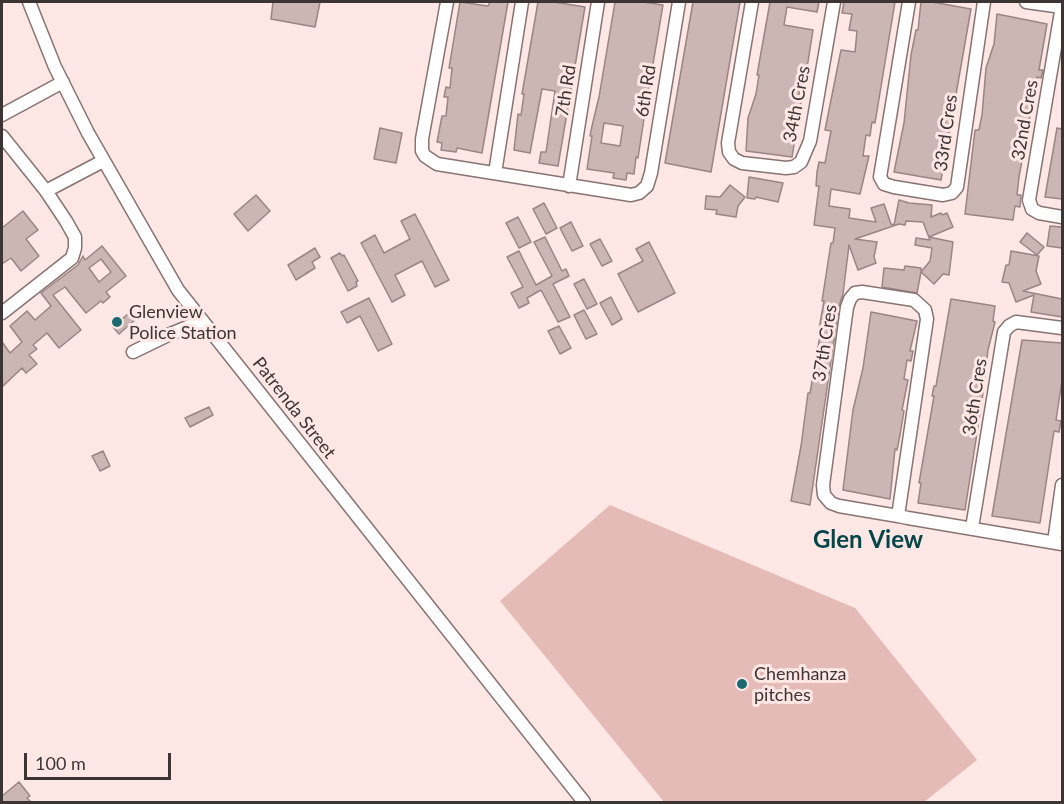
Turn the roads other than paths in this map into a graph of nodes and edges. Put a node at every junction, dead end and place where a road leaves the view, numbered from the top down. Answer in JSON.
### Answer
{"nodes":[{"id":1,"x":29,"y":2,"type":"edge"},
{"id":2,"x":447,"y":2,"type":"edge"},
{"id":3,"x":522,"y":2,"type":"edge"},
{"id":4,"x":598,"y":2,"type":"edge"},
{"id":5,"x":679,"y":2,"type":"edge"},
{"id":6,"x":752,"y":2,"type":"edge"},
{"id":7,"x":834,"y":2,"type":"edge"},
{"id":8,"x":909,"y":2,"type":"edge"},
{"id":9,"x":984,"y":2,"type":"edge"},
{"id":10,"x":1026,"y":2,"type":"edge"},
{"id":11,"x":1062,"y":7,"type":"edge"},
{"id":12,"x":63,"y":82,"type":"junction"},
{"id":13,"x":2,"y":115,"type":"edge"},
{"id":14,"x":3,"y":140,"type":"edge"},
{"id":15,"x":103,"y":161,"type":"junction"},
{"id":16,"x":495,"y":173,"type":"junction"},
{"id":17,"x":569,"y":186,"type":"junction"},
{"id":18,"x":46,"y":191,"type":"junction"},
{"id":19,"x":1062,"y":217,"type":"edge"},
{"id":20,"x":2,"y":313,"type":"edge"},
{"id":21,"x":202,"y":321,"type":"junction"},
{"id":22,"x":1062,"y":328,"type":"edge"},
{"id":23,"x":133,"y":352,"type":"dead end"},
{"id":24,"x":1062,"y":485,"type":"edge"},
{"id":25,"x":898,"y":516,"type":"junction"},
{"id":26,"x":972,"y":528,"type":"junction"},
{"id":27,"x":1058,"y":543,"type":"edge"},
{"id":28,"x":584,"y":802,"type":"edge"}],
"edges":[{"from":1,"to":12,"type":"street","name":"Patrenda Street"},
{"from":2,"to":16,"type":"street"},
{"from":3,"to":16,"type":"street"},
{"from":4,"to":17,"type":"street","name":"7th Rd"},
{"from":5,"to":17,"type":"street","name":"6th Rd"},
{"from":6,"to":7,"type":"street","name":"34th Cres"},
{"from":8,"to":9,"type":"street","name":"33rd Cres"},
{"from":10,"to":11,"type":"street"},
{"from":11,"to":19,"type":"street","name":"32nd Cres"},
{"from":12,"to":13,"type":"street"},
{"from":12,"to":15,"type":"street","name":"Patrenda Street"},
{"from":14,"to":18,"type":"street"},
{"from":15,"to":18,"type":"street"},
{"from":15,"to":21,"type":"street","name":"Patrenda Street"},
{"from":16,"to":17,"type":"street"},
{"from":18,"to":20,"type":"street"},
{"from":21,"to":23,"type":"street"},
{"from":21,"to":28,"type":"street","name":"Patrenda Street"},
{"from":22,"to":26,"type":"street","name":"36th Cres"},
{"from":24,"to":27,"type":"street"},
{"from":25,"to":25,"type":"street","name":"37th Cres"},
{"from":25,"to":26,"type":"street"},
{"from":26,"to":27,"type":"street"}]}
